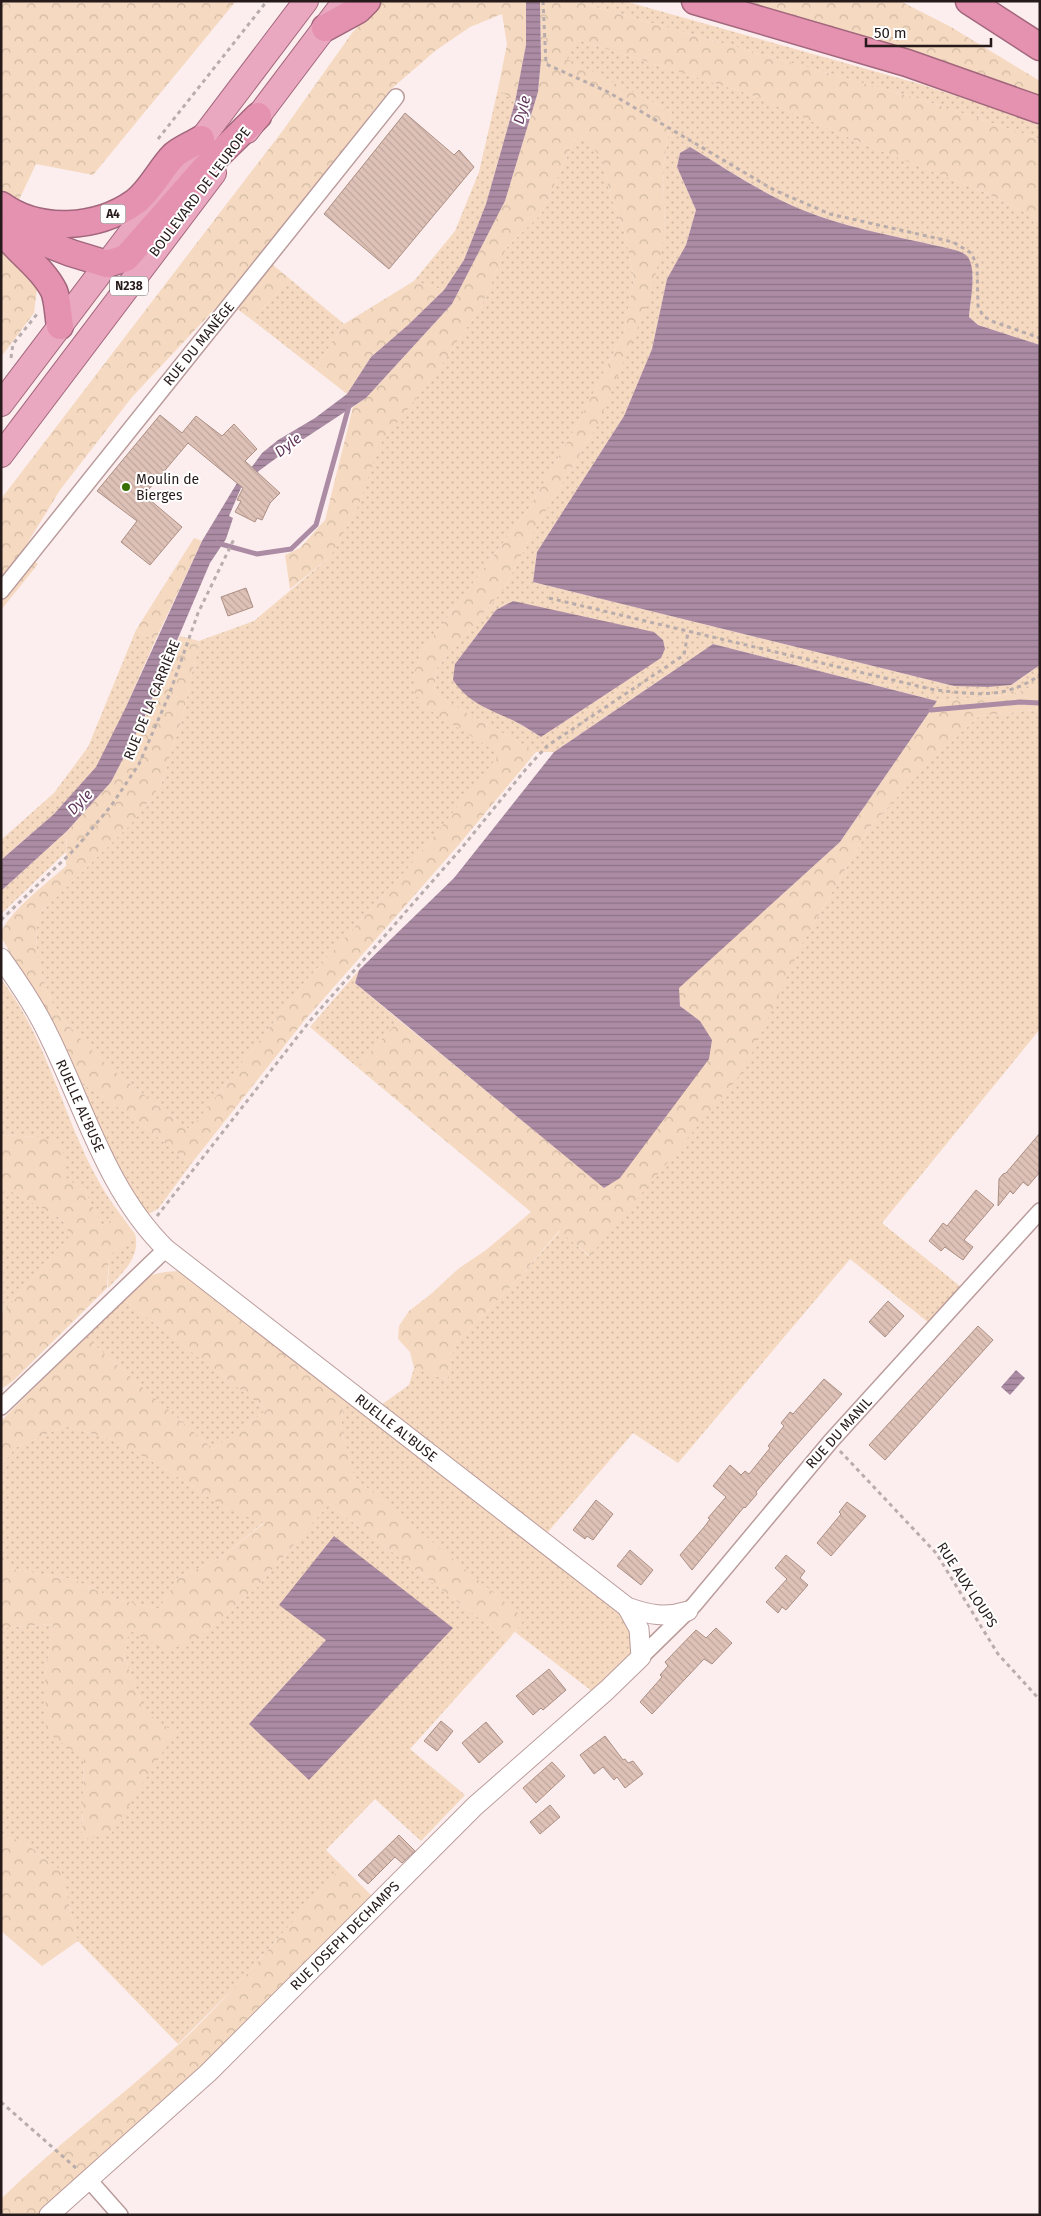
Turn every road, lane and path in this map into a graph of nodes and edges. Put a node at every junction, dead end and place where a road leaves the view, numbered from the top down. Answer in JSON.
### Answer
{"nodes":[{"id":1,"x":267,"y":1,"type":"edge"},
{"id":2,"x":306,"y":1,"type":"edge"},
{"id":3,"x":345,"y":1,"type":"edge"},
{"id":4,"x":367,"y":1,"type":"edge"},
{"id":5,"x":543,"y":1,"type":"edge"},
{"id":6,"x":695,"y":1,"type":"edge"},
{"id":7,"x":968,"y":1,"type":"edge"},
{"id":8,"x":325,"y":28,"type":"junction"},
{"id":9,"x":1040,"y":47,"type":"edge"},
{"id":10,"x":396,"y":97,"type":"dead end"},
{"id":11,"x":1040,"y":110,"type":"edge"},
{"id":12,"x":258,"y":116,"type":"junction"},
{"id":13,"x":157,"y":140,"type":"dead end"},
{"id":14,"x":201,"y":140,"type":"junction"},
{"id":15,"x":1,"y":205,"type":"edge"},
{"id":16,"x":1,"y":228,"type":"edge"},
{"id":17,"x":107,"y":264,"type":"junction"},
{"id":18,"x":43,"y":306,"type":"dead end"},
{"id":19,"x":60,"y":326,"type":"junction"},
{"id":20,"x":1040,"y":338,"type":"edge"},
{"id":21,"x":6,"y":364,"type":"dead end"},
{"id":22,"x":1,"y":404,"type":"edge"},
{"id":23,"x":1,"y":455,"type":"edge"},
{"id":24,"x":236,"y":537,"type":"dead end"},
{"id":25,"x":1,"y":591,"type":"edge"},
{"id":26,"x":549,"y":598,"type":"dead end"},
{"id":27,"x":688,"y":632,"type":"junction"},
{"id":28,"x":1040,"y":674,"type":"edge"},
{"id":29,"x":1,"y":920,"type":"edge"},
{"id":30,"x":1,"y":958,"type":"edge"},
{"id":31,"x":1040,"y":1211,"type":"edge"},
{"id":32,"x":146,"y":1230,"type":"junction"},
{"id":33,"x":166,"y":1249,"type":"junction"},
{"id":34,"x":1,"y":1406,"type":"edge"},
{"id":35,"x":831,"y":1441,"type":"junction"},
{"id":36,"x":627,"y":1607,"type":"junction"},
{"id":37,"x":688,"y":1611,"type":"junction"},
{"id":38,"x":641,"y":1657,"type":"junction"},
{"id":39,"x":1040,"y":1700,"type":"edge"},
{"id":40,"x":1,"y":2102,"type":"edge"},
{"id":41,"x":89,"y":2180,"type":"junction"},
{"id":42,"x":49,"y":2215,"type":"edge"},
{"id":43,"x":120,"y":2215,"type":"edge"}],
"edges":[{"from":1,"to":13,"type":"path"},
{"from":2,"to":14,"type":"highway","number":"N238"},
{"from":3,"to":8,"type":"highway","name":"BOULEVARD DE L'EUROPE","number":"N238"},
{"from":4,"to":8,"type":"highway"},
{"from":5,"to":20,"type":"path"},
{"from":6,"to":11,"type":"highway"},
{"from":7,"to":9,"type":"highway"},
{"from":8,"to":12,"type":"highway","name":"BOULEVARD DE L'EUROPE","number":"N238"},
{"from":10,"to":25,"type":"street","name":"RUE DU MANÈGE"},
{"from":12,"to":17,"type":"highway"},
{"from":12,"to":23,"type":"highway","name":"BOULEVARD DE L'EUROPE","number":"N238"},
{"from":14,"to":15,"type":"highway","number":"A4"},
{"from":14,"to":17,"type":"highway","number":"N238"},
{"from":16,"to":17,"type":"highway"},
{"from":16,"to":19,"type":"highway"},
{"from":17,"to":19,"type":"highway","number":"N238"},
{"from":18,"to":21,"type":"path"},
{"from":19,"to":22,"type":"highway","number":"N238"},
{"from":24,"to":29,"type":"path","name":"RUE DE LA CARRIÈRE"},
{"from":26,"to":27,"type":"path"},
{"from":27,"to":28,"type":"path"},
{"from":27,"to":32,"type":"path"},
{"from":30,"to":32,"type":"street","name":"RUELLE AL'BUSE"},
{"from":31,"to":35,"type":"street","name":"RUE DU MANIL"},
{"from":32,"to":33,"type":"street","name":"RUELLE AL'BUSE"},
{"from":33,"to":34,"type":"street"},
{"from":33,"to":36,"type":"street","name":"RUELLE AL'BUSE"},
{"from":35,"to":37,"type":"street","name":"RUE DU MANIL"},
{"from":35,"to":39,"type":"path","name":"RUE AUX LOUPS"},
{"from":36,"to":37,"type":"street","name":"RUELLE AL'BUSE"},
{"from":36,"to":38,"type":"street","name":"RUELLE AL'BUSE"},
{"from":37,"to":38,"type":"street","name":"RUE DU MANIL"},
{"from":38,"to":41,"type":"street","name":"RUE JOSEPH DECHAMPS"},
{"from":40,"to":41,"type":"path"},
{"from":41,"to":42,"type":"street","name":"RUE JOSEPH DECHAMPS"},
{"from":41,"to":43,"type":"street"}]}
